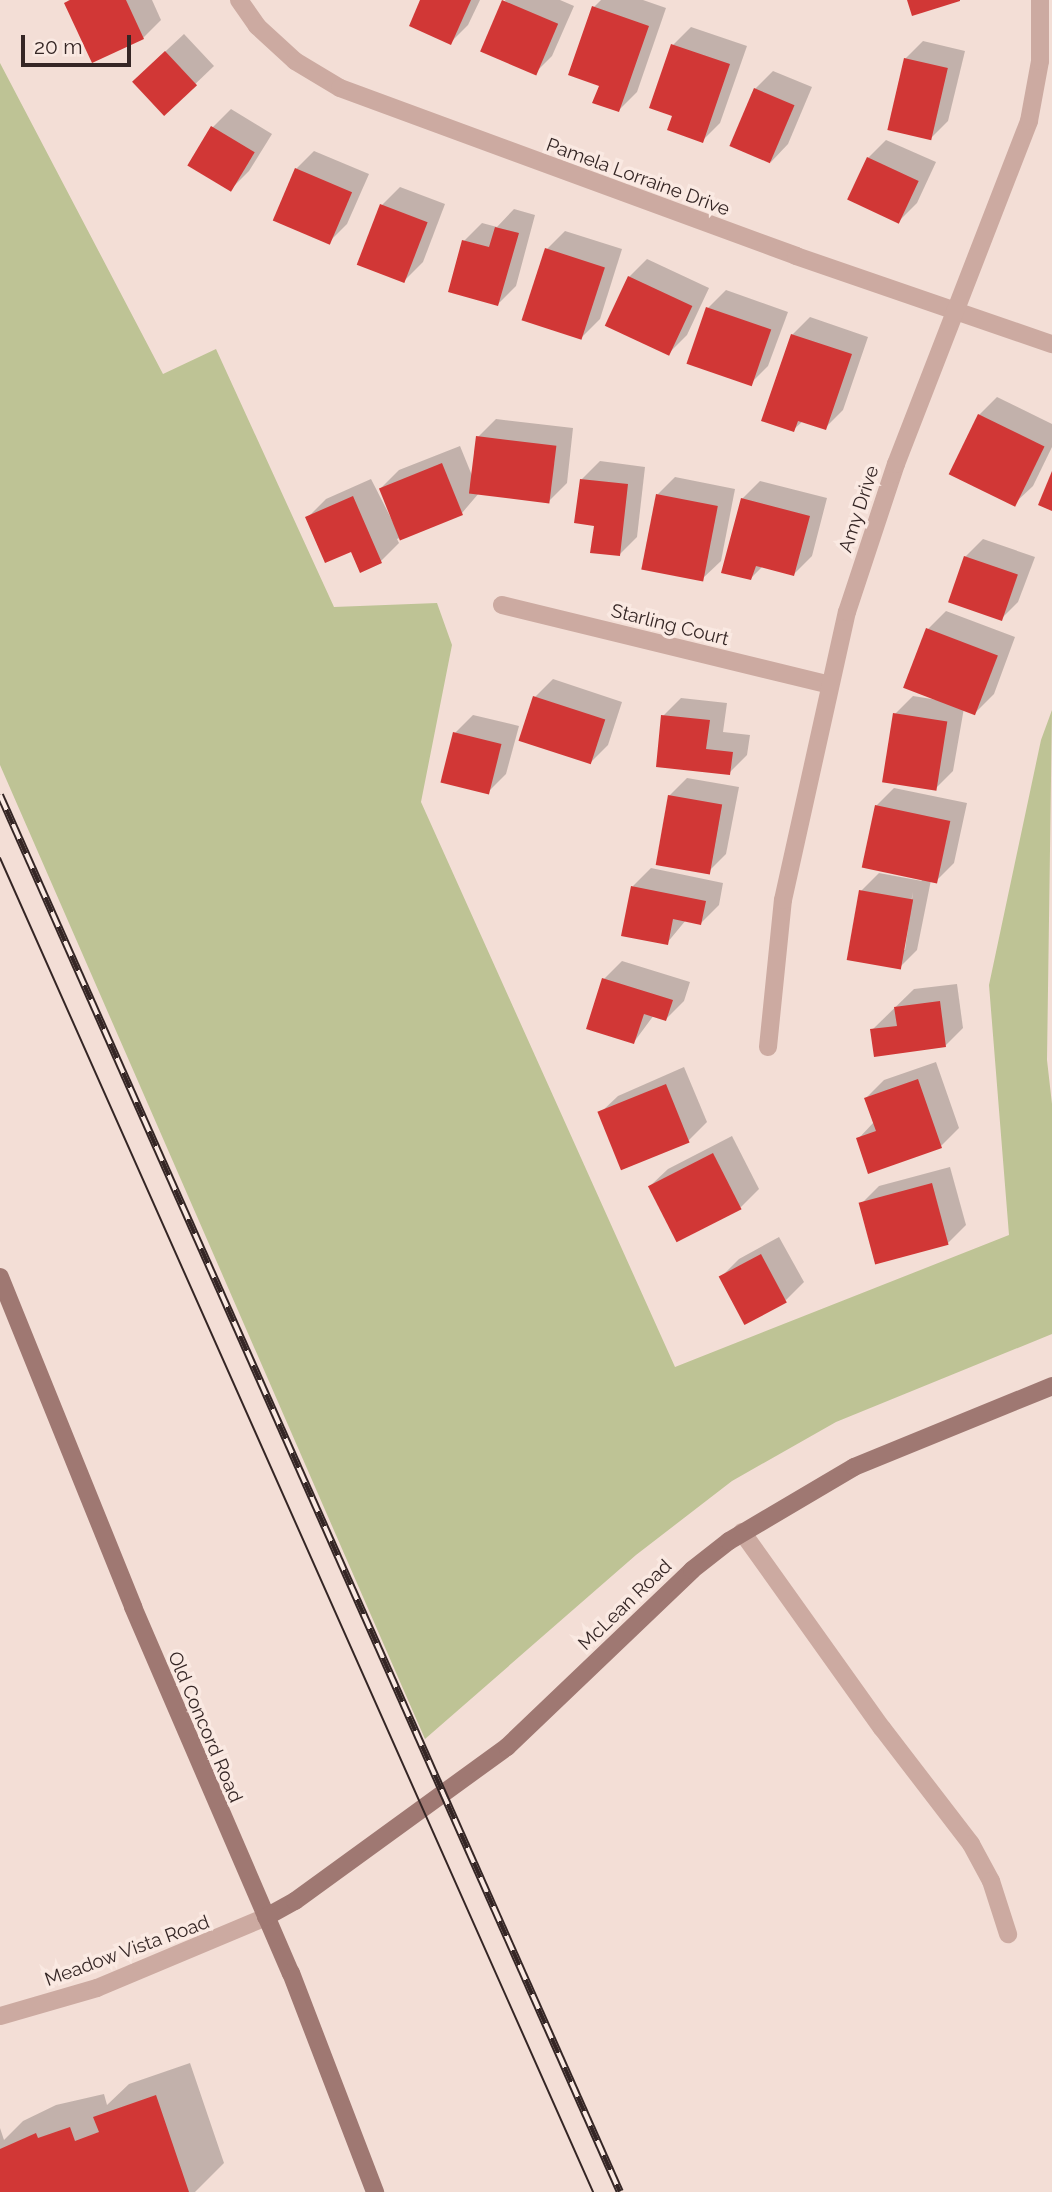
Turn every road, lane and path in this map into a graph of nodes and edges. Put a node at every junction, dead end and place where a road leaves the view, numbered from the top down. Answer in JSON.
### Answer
{"nodes":[{"id":1,"x":239,"y":0,"type":"edge"},
{"id":2,"x":1040,"y":0,"type":"edge"},
{"id":3,"x":957,"y":311,"type":"junction"},
{"id":4,"x":1052,"y":344,"type":"edge"},
{"id":5,"x":502,"y":606,"type":"dead end"},
{"id":6,"x":829,"y":685,"type":"junction"},
{"id":7,"x":768,"y":1048,"type":"dead end"},
{"id":8,"x":0,"y":1277,"type":"edge"},
{"id":9,"x":1052,"y":1385,"type":"edge"},
{"id":10,"x":743,"y":1532,"type":"junction"},
{"id":11,"x":266,"y":1917,"type":"junction"},
{"id":12,"x":1008,"y":1934,"type":"dead end"},
{"id":13,"x":0,"y":2017,"type":"edge"},
{"id":14,"x":375,"y":2192,"type":"edge"}],
"edges":[{"from":1,"to":3,"type":"street","name":"Pamela Lorraine Drive"},
{"from":2,"to":3,"type":"street","name":"Amy Drive"},
{"from":3,"to":4,"type":"street","name":"Pamela Lorraine Drive"},
{"from":3,"to":6,"type":"street","name":"Amy Drive"},
{"from":5,"to":6,"type":"street","name":"Starling Court"},
{"from":6,"to":7,"type":"street","name":"Amy Drive"},
{"from":8,"to":11,"type":"street","name":"Old Concord Road"},
{"from":9,"to":10,"type":"street","name":"McLean Road"},
{"from":10,"to":11,"type":"street","name":"McLean Road"},
{"from":10,"to":12,"type":"street"},
{"from":11,"to":13,"type":"street","name":"Meadow Vista Road"},
{"from":11,"to":14,"type":"street","name":"Old Concord Road"}]}
